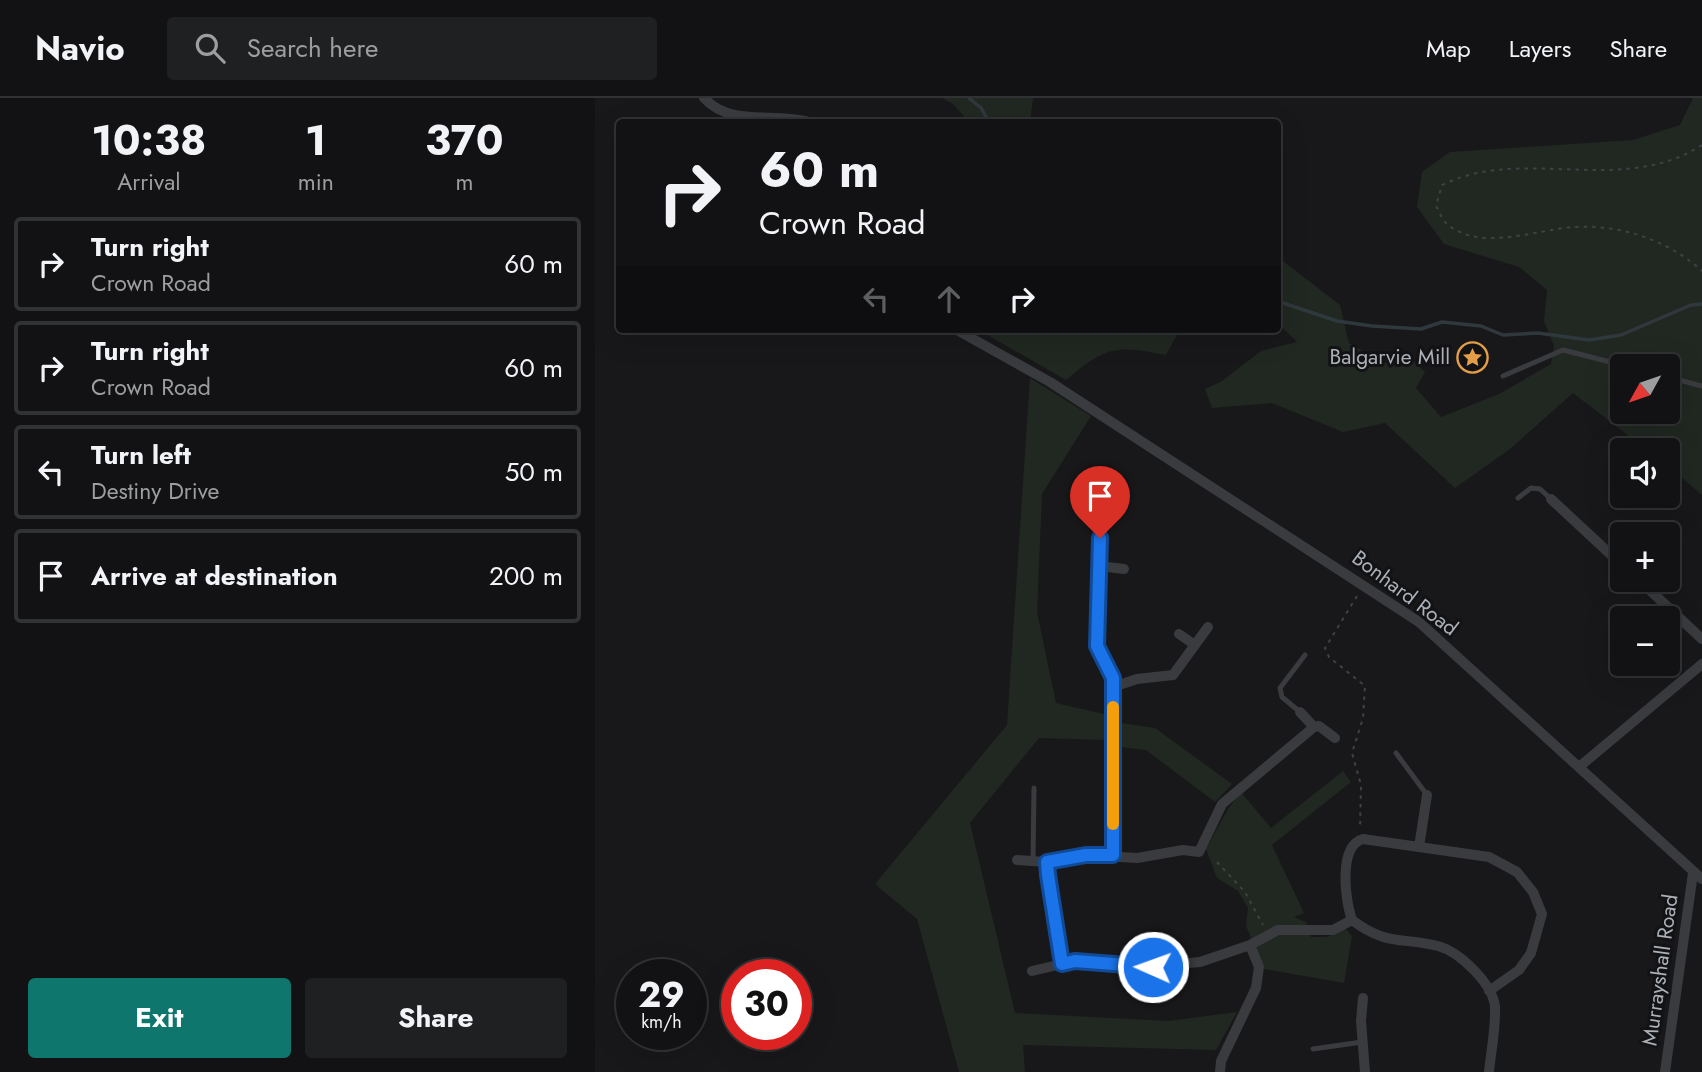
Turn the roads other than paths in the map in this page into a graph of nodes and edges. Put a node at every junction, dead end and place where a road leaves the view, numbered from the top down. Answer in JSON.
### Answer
{"nodes":[{"id":1,"x":703,"y":98,"type":"edge"},
{"id":2,"x":798,"y":119,"type":"edge"},
{"id":3,"x":962,"y":333,"type":"edge"},
{"id":4,"x":1610,"y":362,"type":"edge"},
{"id":5,"x":1503,"y":376,"type":"dead end"},
{"id":6,"x":1680,"y":380,"type":"edge"},
{"id":7,"x":1702,"y":386,"type":"edge"},
{"id":8,"x":1518,"y":498,"type":"dead end"},
{"id":9,"x":1551,"y":499,"type":"joint"},
{"id":10,"x":1100,"y":538,"type":"dead end"},
{"id":11,"x":1610,"y":554,"type":"edge"},
{"id":12,"x":1100,"y":566,"type":"junction"},
{"id":13,"x":1124,"y":569,"type":"dead end"},
{"id":14,"x":1652,"y":592,"type":"edge"},
{"id":15,"x":1208,"y":627,"type":"dead end"},
{"id":16,"x":1179,"y":634,"type":"dead end"},
{"id":17,"x":1702,"y":639,"type":"edge"},
{"id":18,"x":1195,"y":645,"type":"junction"},
{"id":19,"x":1304,"y":656,"type":"dead end"},
{"id":20,"x":1702,"y":664,"type":"edge"},
{"id":21,"x":1113,"y":687,"type":"junction"},
{"id":22,"x":1300,"y":712,"type":"joint"},
{"id":23,"x":1314,"y":727,"type":"junction"},
{"id":24,"x":1335,"y":738,"type":"dead end"},
{"id":25,"x":1397,"y":753,"type":"dead end"},
{"id":26,"x":1579,"y":767,"type":"junction"},
{"id":27,"x":1034,"y":788,"type":"dead end"},
{"id":28,"x":1427,"y":795,"type":"joint"},
{"id":29,"x":1419,"y":847,"type":"junction"},
{"id":30,"x":1113,"y":855,"type":"junction"},
{"id":31,"x":1017,"y":860,"type":"dead end"},
{"id":32,"x":1033,"y":860,"type":"junction"},
{"id":33,"x":1047,"y":862,"type":"junction"},
{"id":34,"x":1698,"y":876,"type":"edge"},
{"id":35,"x":1352,"y":920,"type":"junction"},
{"id":36,"x":1250,"y":945,"type":"junction"},
{"id":37,"x":1062,"y":964,"type":"junction"},
{"id":38,"x":1032,"y":971,"type":"dead end"},
{"id":39,"x":1489,"y":991,"type":"junction"},
{"id":40,"x":1363,"y":998,"type":"dead end"},
{"id":41,"x":1363,"y":1042,"type":"junction"},
{"id":42,"x":1313,"y":1049,"type":"dead end"},
{"id":43,"x":1220,"y":1072,"type":"edge"},
{"id":44,"x":1365,"y":1072,"type":"edge"},
{"id":45,"x":1489,"y":1072,"type":"edge"},
{"id":46,"x":1665,"y":1072,"type":"edge"}],
"edges":[{"from":1,"to":2,"type":"street"},
{"from":3,"to":26,"type":"street","name":"Bonhard Road"},
{"from":4,"to":5,"type":"lane"},
{"from":6,"to":7,"type":"lane"},
{"from":8,"to":9,"type":"lane"},
{"from":9,"to":11,"type":"street"},
{"from":10,"to":12,"type":"street"},
{"from":12,"to":13,"type":"street"},
{"from":12,"to":21,"type":"street"},
{"from":14,"to":17,"type":"street"},
{"from":15,"to":18,"type":"street"},
{"from":16,"to":18,"type":"street"},
{"from":18,"to":21,"type":"street"},
{"from":19,"to":22,"type":"lane"},
{"from":20,"to":26,"type":"street"},
{"from":21,"to":30,"type":"street"},
{"from":22,"to":23,"type":"street"},
{"from":23,"to":24,"type":"street"},
{"from":23,"to":30,"type":"street"},
{"from":25,"to":28,"type":"lane"},
{"from":26,"to":34,"type":"street","name":"Bonhard Road"},
{"from":27,"to":32,"type":"lane"},
{"from":28,"to":29,"type":"street"},
{"from":29,"to":35,"type":"street"},
{"from":29,"to":39,"type":"street"},
{"from":30,"to":33,"type":"street"},
{"from":31,"to":32,"type":"street"},
{"from":32,"to":33,"type":"street"},
{"from":33,"to":37,"type":"street"},
{"from":34,"to":46,"type":"street","name":"Murrayshall Road"},
{"from":35,"to":36,"type":"street"},
{"from":35,"to":39,"type":"street"},
{"from":36,"to":37,"type":"street"},
{"from":36,"to":43,"type":"street"},
{"from":37,"to":38,"type":"street"},
{"from":39,"to":45,"type":"street"},
{"from":40,"to":41,"type":"street"},
{"from":41,"to":42,"type":"lane"},
{"from":41,"to":44,"type":"street"}]}
